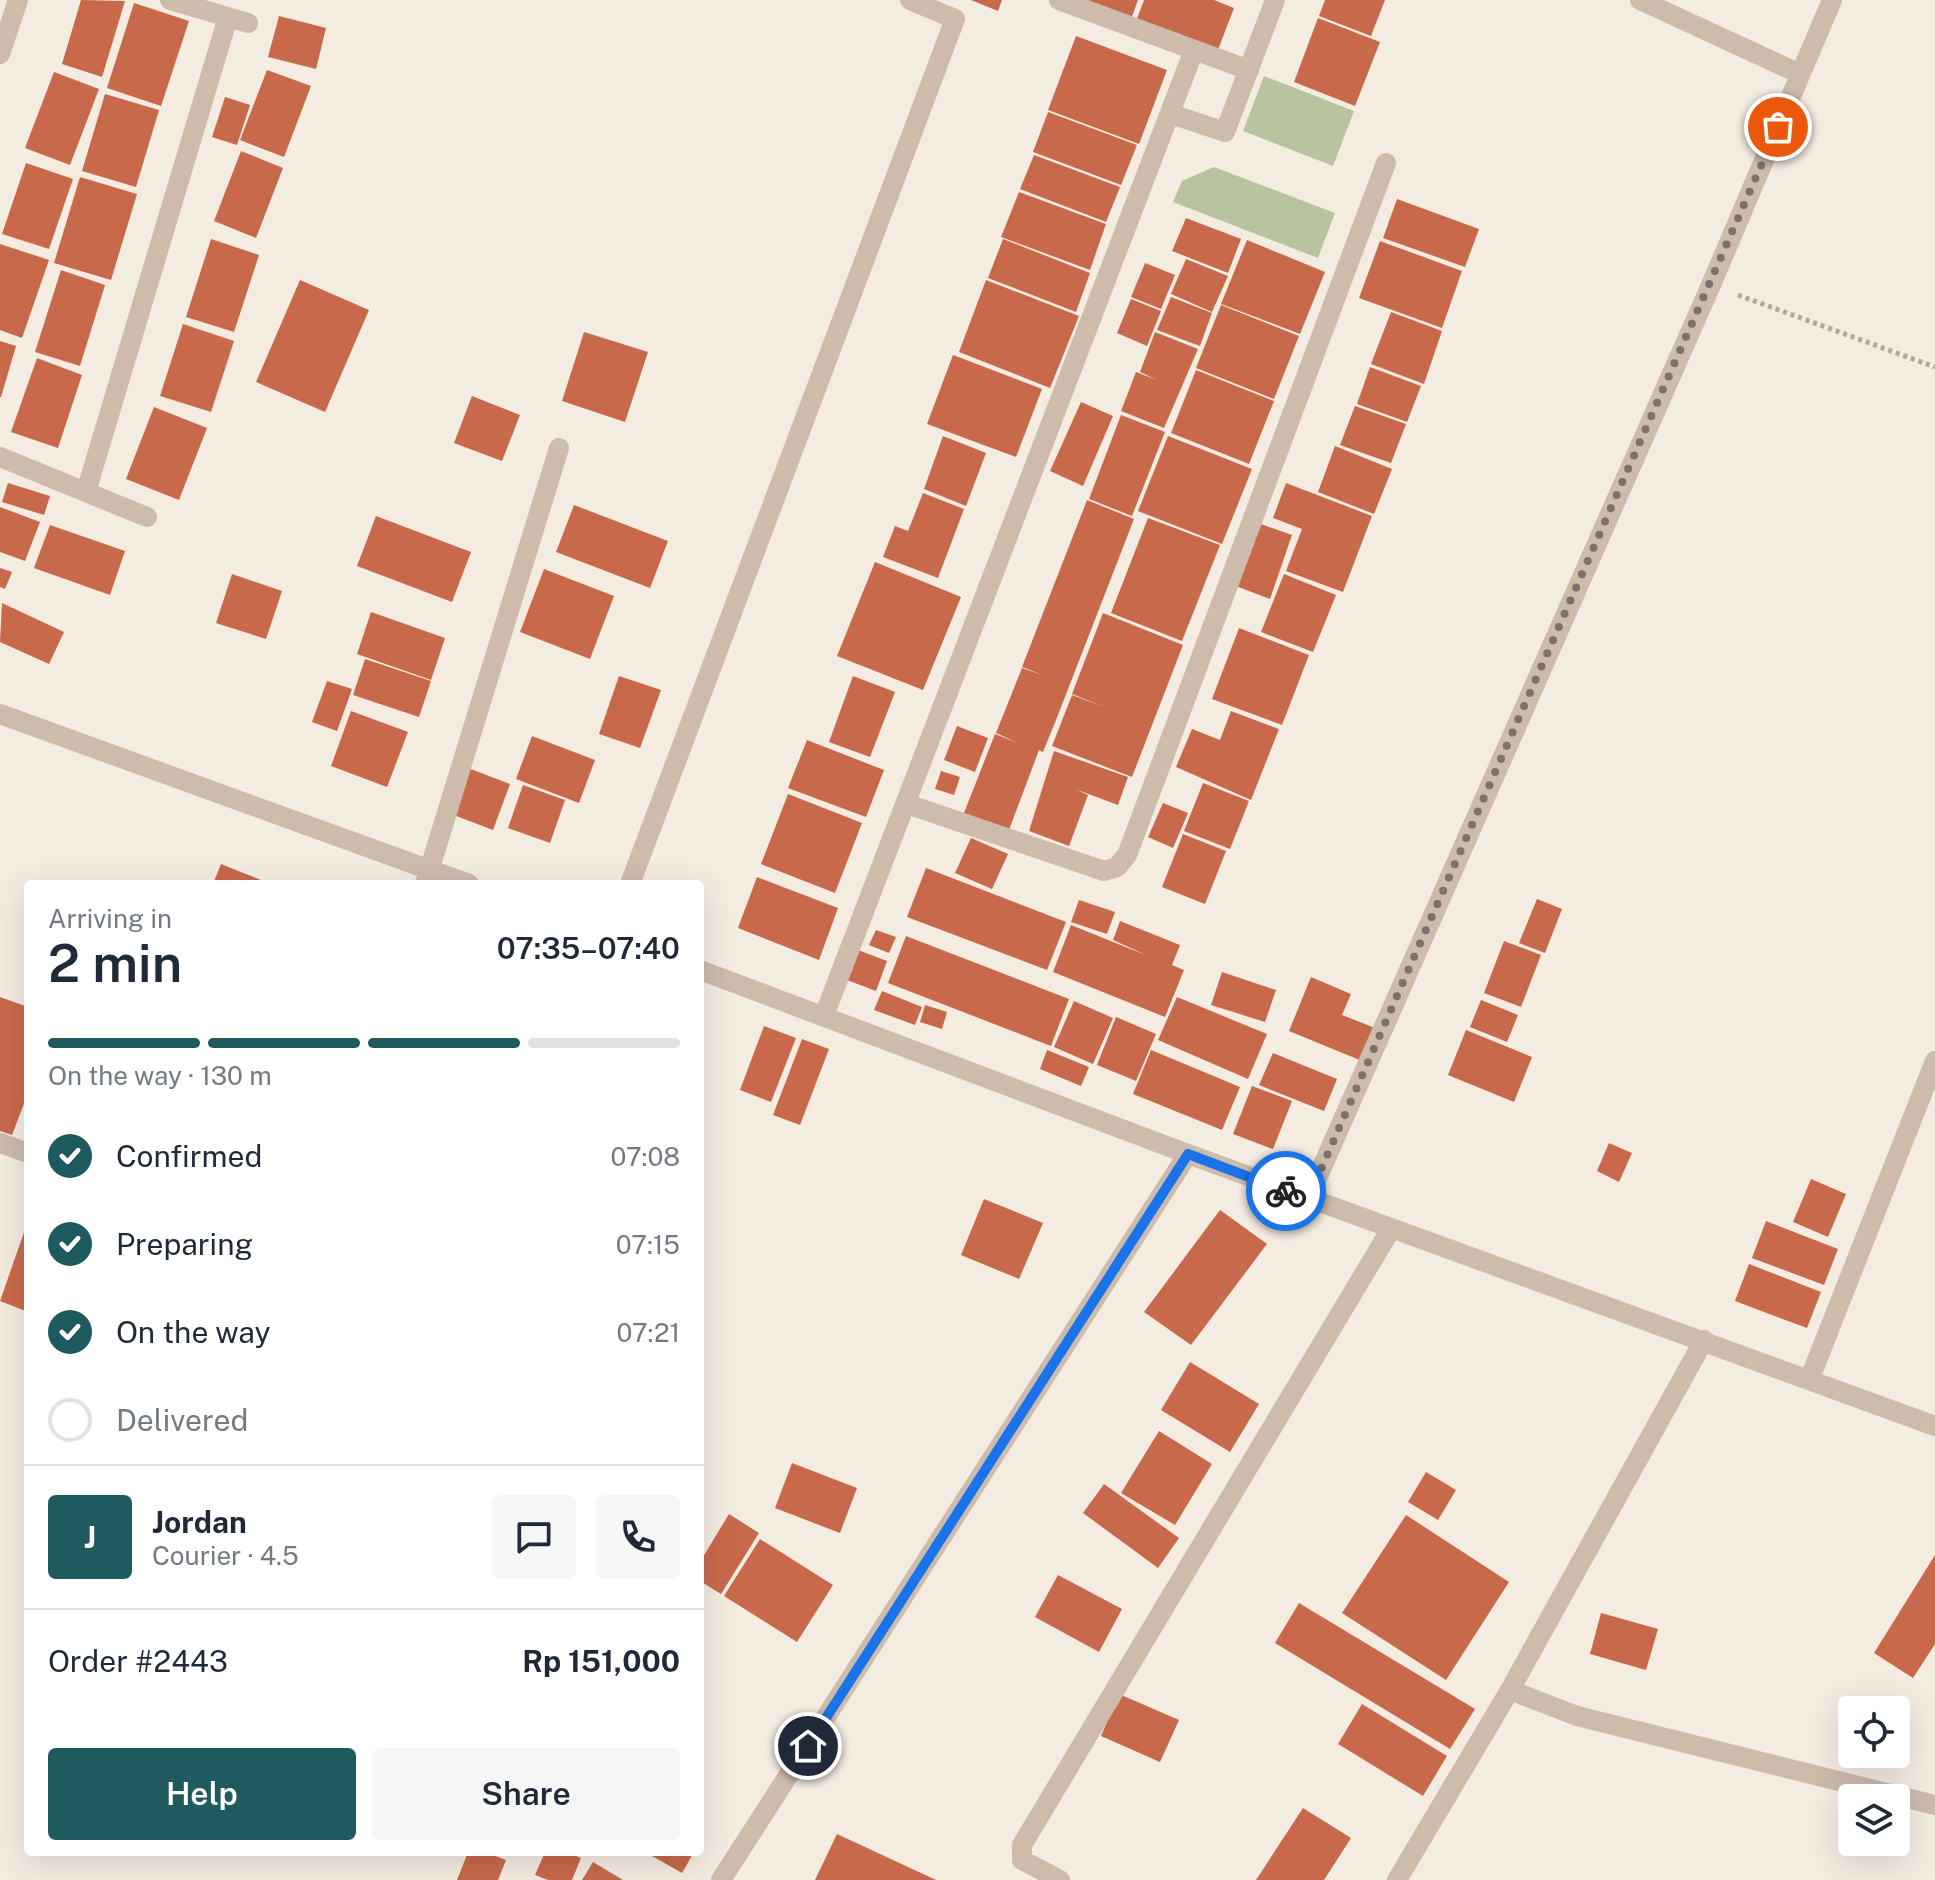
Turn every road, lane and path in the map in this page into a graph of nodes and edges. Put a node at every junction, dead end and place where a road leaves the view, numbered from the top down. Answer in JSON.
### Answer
{"nodes":[{"id":1,"x":18,"y":0,"type":"edge"},
{"id":2,"x":170,"y":0,"type":"edge"},
{"id":3,"x":910,"y":0,"type":"edge"},
{"id":4,"x":1059,"y":0,"type":"edge"},
{"id":5,"x":1275,"y":0,"type":"edge"},
{"id":6,"x":1640,"y":0,"type":"edge"},
{"id":7,"x":1832,"y":0,"type":"edge"},
{"id":8,"x":1194,"y":50,"type":"junction"},
{"id":9,"x":0,"y":54,"type":"edge"},
{"id":10,"x":1249,"y":70,"type":"junction"},
{"id":11,"x":1800,"y":74,"type":"junction"},
{"id":12,"x":1171,"y":114,"type":"junction"},
{"id":13,"x":1386,"y":163,"type":"dead end"},
{"id":14,"x":1711,"y":285,"type":"junction"},
{"id":15,"x":1935,"y":367,"type":"edge"},
{"id":16,"x":559,"y":448,"type":"dead end"},
{"id":17,"x":0,"y":457,"type":"edge"},
{"id":18,"x":86,"y":492,"type":"junction"},
{"id":19,"x":147,"y":517,"type":"dead end"},
{"id":20,"x":0,"y":714,"type":"edge"},
{"id":21,"x":907,"y":804,"type":"junction"},
{"id":22,"x":428,"y":877,"type":"edge"},
{"id":23,"x":632,"y":880,"type":"edge"},
{"id":24,"x":704,"y":971,"type":"edge"},
{"id":25,"x":824,"y":1016,"type":"junction"},
{"id":26,"x":1935,"y":1061,"type":"edge"},
{"id":27,"x":0,"y":1143,"type":"edge"},
{"id":28,"x":24,"y":1152,"type":"edge"},
{"id":29,"x":1188,"y":1154,"type":"junction"},
{"id":30,"x":1308,"y":1199,"type":"junction"},
{"id":31,"x":1391,"y":1229,"type":"junction"},
{"id":32,"x":1704,"y":1340,"type":"junction"},
{"id":33,"x":1810,"y":1378,"type":"junction"},
{"id":34,"x":1935,"y":1426,"type":"edge"},
{"id":35,"x":1510,"y":1690,"type":"junction"},
{"id":36,"x":1935,"y":1805,"type":"edge"},
{"id":37,"x":721,"y":1880,"type":"edge"},
{"id":38,"x":1060,"y":1880,"type":"edge"},
{"id":39,"x":1397,"y":1880,"type":"edge"}],
"edges":[{"from":1,"to":9,"type":"street"},
{"from":2,"to":18,"type":"street"},
{"from":3,"to":23,"type":"street"},
{"from":4,"to":8,"type":"street"},
{"from":5,"to":10,"type":"street"},
{"from":6,"to":11,"type":"street"},
{"from":7,"to":11,"type":"street"},
{"from":8,"to":10,"type":"street"},
{"from":8,"to":12,"type":"street"},
{"from":10,"to":12,"type":"street"},
{"from":11,"to":14,"type":"street"},
{"from":12,"to":21,"type":"street"},
{"from":13,"to":21,"type":"street"},
{"from":14,"to":15,"type":"path"},
{"from":14,"to":30,"type":"street"},
{"from":16,"to":22,"type":"street"},
{"from":17,"to":18,"type":"street"},
{"from":18,"to":19,"type":"street"},
{"from":20,"to":22,"type":"street"},
{"from":21,"to":25,"type":"street"},
{"from":24,"to":25,"type":"street"},
{"from":25,"to":29,"type":"street"},
{"from":26,"to":33,"type":"street"},
{"from":27,"to":28,"type":"street"},
{"from":29,"to":30,"type":"street"},
{"from":29,"to":37,"type":"street"},
{"from":30,"to":31,"type":"street"},
{"from":31,"to":32,"type":"street"},
{"from":31,"to":38,"type":"street"},
{"from":32,"to":33,"type":"street"},
{"from":32,"to":35,"type":"street"},
{"from":33,"to":34,"type":"street"},
{"from":35,"to":36,"type":"street"},
{"from":35,"to":39,"type":"street"}]}
